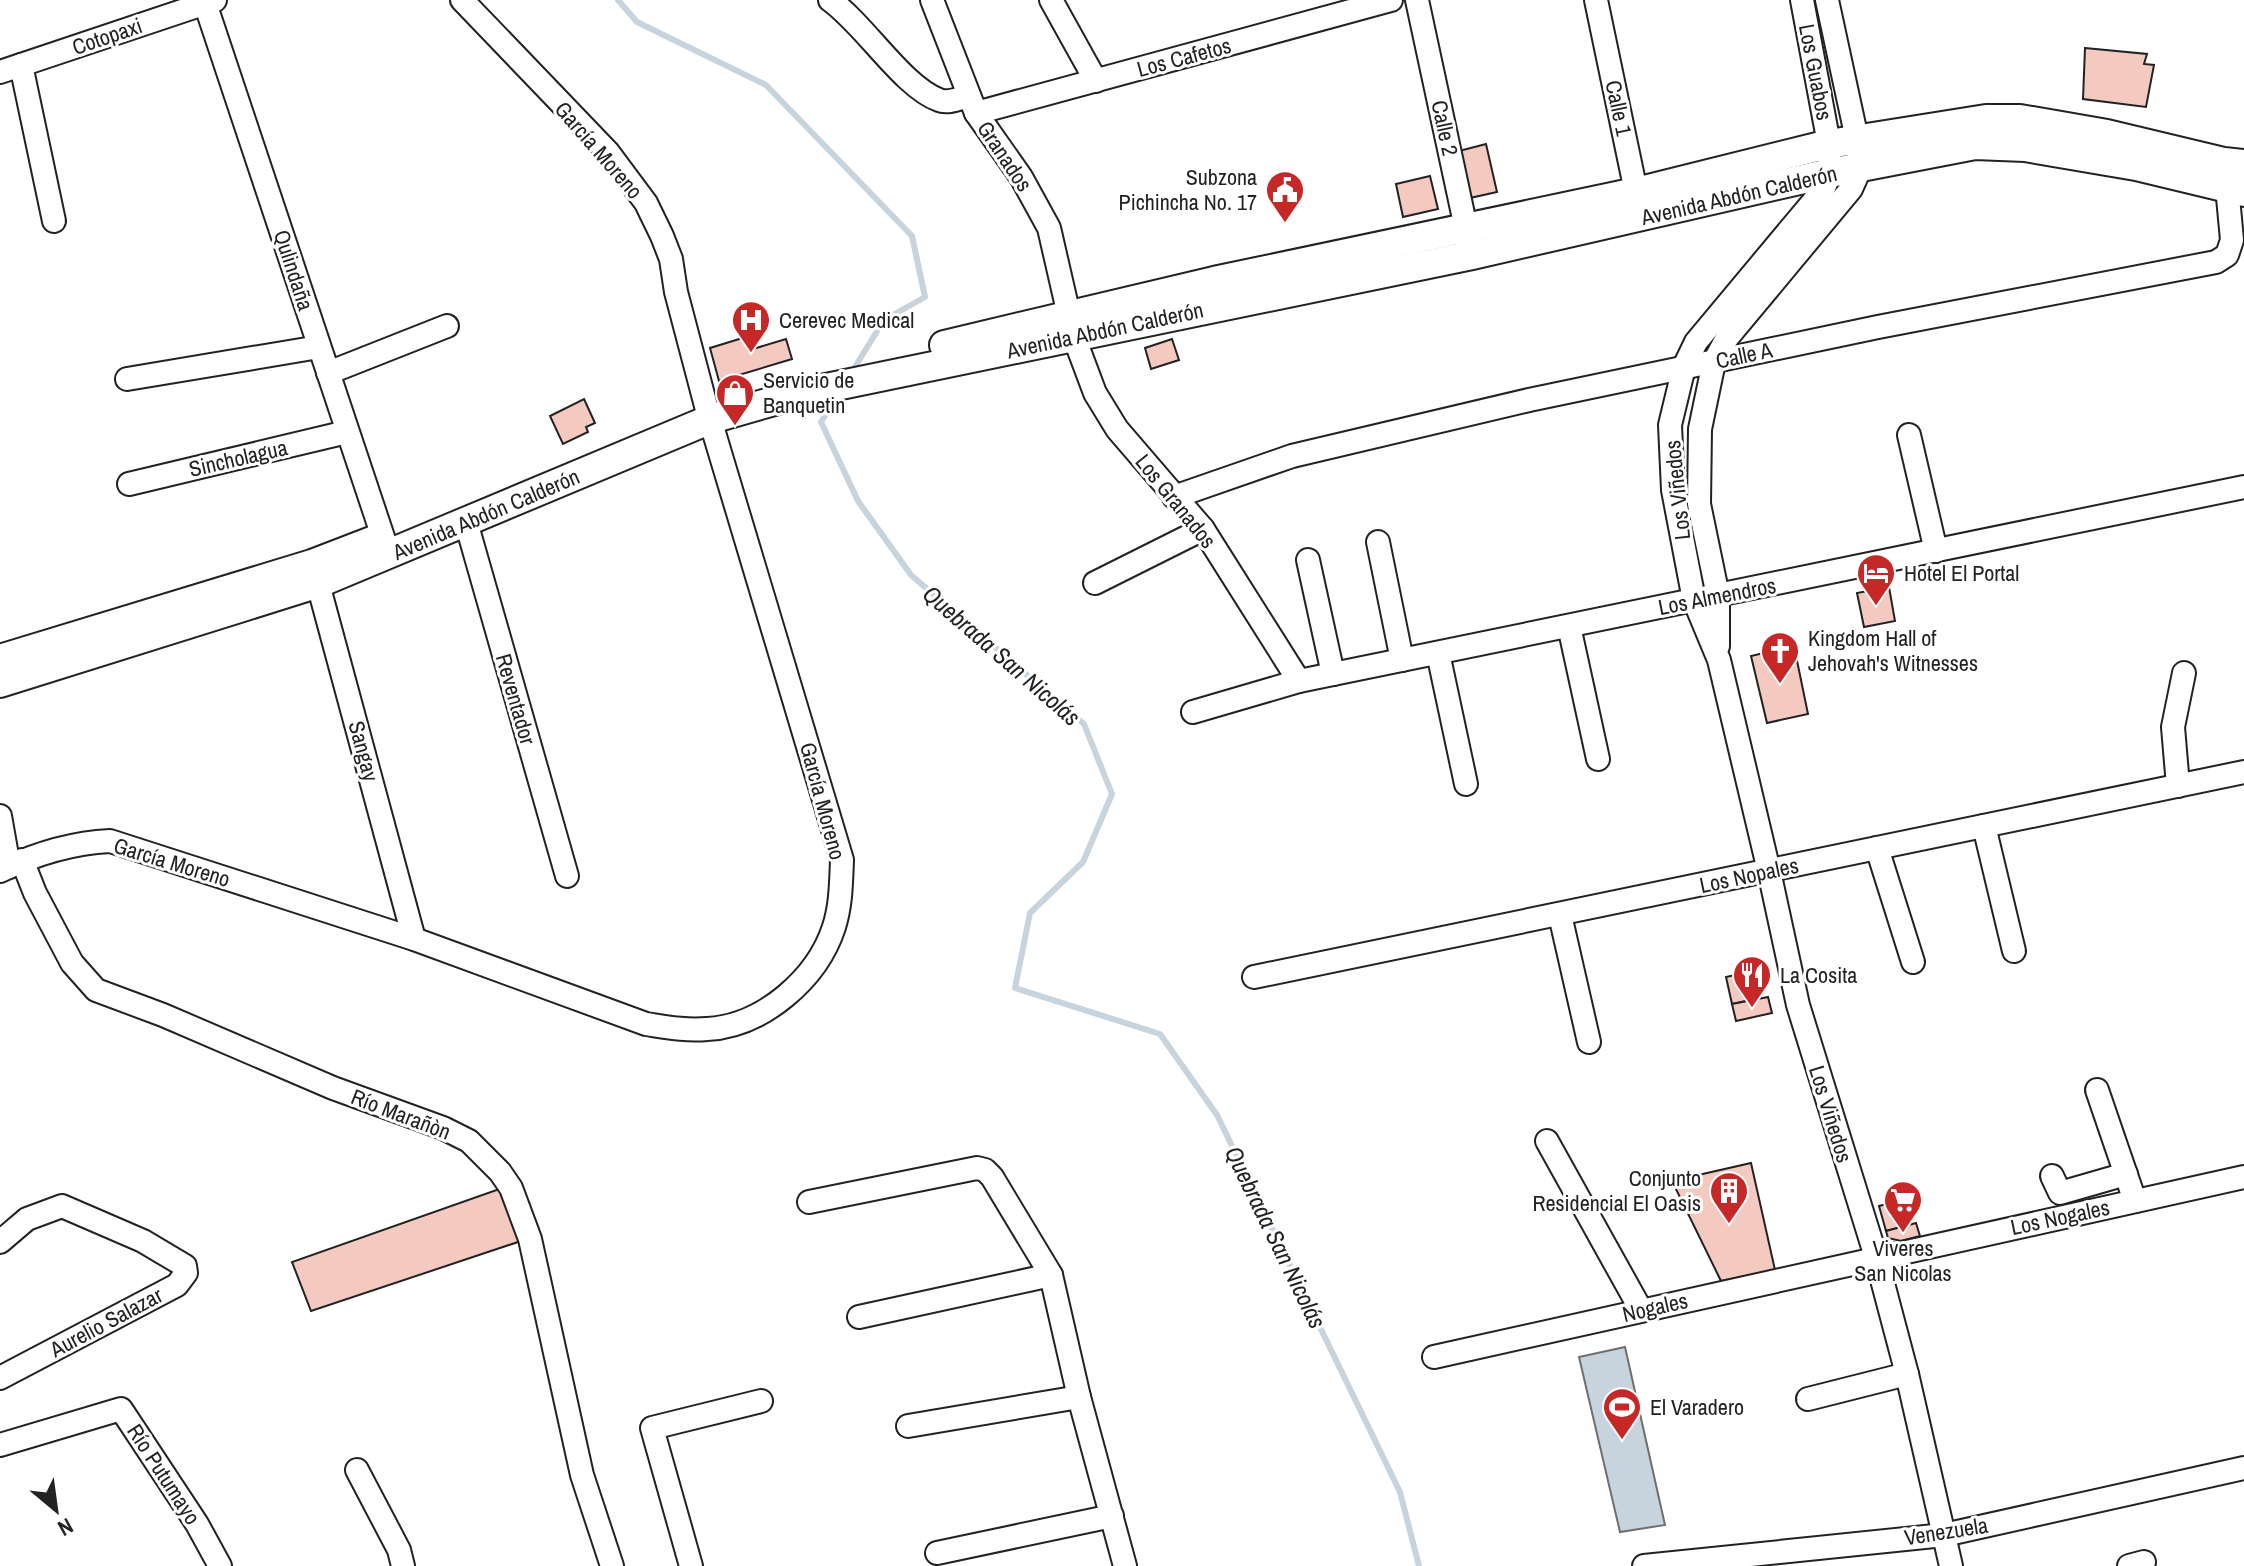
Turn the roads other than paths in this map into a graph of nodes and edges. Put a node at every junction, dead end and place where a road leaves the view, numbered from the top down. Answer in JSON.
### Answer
{"nodes":[{"id":1,"x":462,"y":0,"type":"edge"},
{"id":2,"x":830,"y":0,"type":"edge"},
{"id":3,"x":932,"y":0,"type":"edge"},
{"id":4,"x":1051,"y":0,"type":"edge"},
{"id":5,"x":1391,"y":0,"type":"edge"},
{"id":6,"x":1417,"y":0,"type":"edge"},
{"id":7,"x":1596,"y":0,"type":"edge"},
{"id":8,"x":1802,"y":0,"type":"edge"},
{"id":9,"x":1827,"y":0,"type":"edge"},
{"id":10,"x":210,"y":2,"type":"edge"},
{"id":11,"x":856,"y":7,"type":"edge"},
{"id":12,"x":10,"y":69,"type":"edge"},
{"id":13,"x":1096,"y":81,"type":"junction"},
{"id":14,"x":972,"y":104,"type":"junction"},
{"id":15,"x":1843,"y":141,"type":"junction"},
{"id":16,"x":2234,"y":163,"type":"edge"},
{"id":17,"x":1860,"y":169,"type":"junction"},
{"id":18,"x":1830,"y":173,"type":"junction"},
{"id":19,"x":2236,"y":191,"type":"edge"},
{"id":20,"x":1639,"y":204,"type":"junction"},
{"id":21,"x":54,"y":221,"type":"dead end"},
{"id":22,"x":1466,"y":228,"type":"junction"},
{"id":23,"x":1472,"y":255,"type":"junction"},
{"id":24,"x":1072,"y":325,"type":"junction"},
{"id":25,"x":447,"y":326,"type":"dead end"},
{"id":26,"x":319,"y":347,"type":"junction"},
{"id":27,"x":1714,"y":362,"type":"junction"},
{"id":28,"x":1684,"y":367,"type":"junction"},
{"id":29,"x":328,"y":373,"type":"junction"},
{"id":30,"x":127,"y":379,"type":"dead end"},
{"id":31,"x":709,"y":413,"type":"junction"},
{"id":32,"x":347,"y":432,"type":"junction"},
{"id":33,"x":1909,"y":435,"type":"dead end"},
{"id":34,"x":129,"y":484,"type":"dead end"},
{"id":35,"x":2244,"y":487,"type":"edge"},
{"id":36,"x":1174,"y":497,"type":"junction"},
{"id":37,"x":466,"y":522,"type":"junction"},
{"id":38,"x":1203,"y":529,"type":"junction"},
{"id":39,"x":1378,"y":542,"type":"dead end"},
{"id":40,"x":386,"y":546,"type":"junction"},
{"id":41,"x":1936,"y":551,"type":"junction"},
{"id":42,"x":1308,"y":560,"type":"dead end"},
{"id":43,"x":316,"y":573,"type":"junction"},
{"id":44,"x":1095,"y":583,"type":"dead end"},
{"id":45,"x":1718,"y":596,"type":"junction"},
{"id":46,"x":1694,"y":600,"type":"junction"},
{"id":47,"x":1569,"y":626,"type":"junction"},
{"id":48,"x":1438,"y":653,"type":"junction"},
{"id":49,"x":0,"y":659,"type":"edge"},
{"id":50,"x":1402,"y":660,"type":"junction"},
{"id":51,"x":1719,"y":660,"type":"junction"},
{"id":52,"x":2184,"y":673,"type":"dead end"},
{"id":53,"x":1333,"y":674,"type":"junction"},
{"id":54,"x":1299,"y":681,"type":"junction"},
{"id":55,"x":0,"y":683,"type":"edge"},
{"id":56,"x":1193,"y":712,"type":"dead end"},
{"id":57,"x":1598,"y":759,"type":"dead end"},
{"id":58,"x":2244,"y":772,"type":"edge"},
{"id":59,"x":1466,"y":784,"type":"dead end"},
{"id":60,"x":2178,"y":786,"type":"junction"},
{"id":61,"x":0,"y":816,"type":"edge"},
{"id":62,"x":1984,"y":826,"type":"junction"},
{"id":63,"x":1877,"y":848,"type":"junction"},
{"id":64,"x":11,"y":866,"type":"edge"},
{"id":65,"x":1769,"y":871,"type":"junction"},
{"id":66,"x":567,"y":876,"type":"dead end"},
{"id":67,"x":1560,"y":915,"type":"junction"},
{"id":68,"x":414,"y":939,"type":"junction"},
{"id":69,"x":2014,"y":951,"type":"dead end"},
{"id":70,"x":1913,"y":962,"type":"dead end"},
{"id":71,"x":1254,"y":977,"type":"dead end"},
{"id":72,"x":1589,"y":1042,"type":"dead end"},
{"id":73,"x":2097,"y":1090,"type":"dead end"},
{"id":74,"x":1547,"y":1141,"type":"dead end"},
{"id":75,"x":2126,"y":1174,"type":"junction"},
{"id":76,"x":2052,"y":1176,"type":"dead end"},
{"id":77,"x":2244,"y":1177,"type":"edge"},
{"id":78,"x":2135,"y":1201,"type":"junction"},
{"id":79,"x":809,"y":1202,"type":"dead end"},
{"id":80,"x":0,"y":1242,"type":"edge"},
{"id":81,"x":1876,"y":1257,"type":"junction"},
{"id":82,"x":1051,"y":1275,"type":"junction"},
{"id":83,"x":1641,"y":1310,"type":"junction"},
{"id":84,"x":859,"y":1317,"type":"dead end"},
{"id":85,"x":1434,"y":1357,"type":"dead end"},
{"id":86,"x":1907,"y":1374,"type":"junction"},
{"id":87,"x":0,"y":1378,"type":"edge"},
{"id":88,"x":1079,"y":1397,"type":"junction"},
{"id":89,"x":1808,"y":1399,"type":"dead end"},
{"id":90,"x":761,"y":1401,"type":"dead end"},
{"id":91,"x":908,"y":1426,"type":"dead end"},
{"id":92,"x":0,"y":1445,"type":"edge"},
{"id":93,"x":2244,"y":1468,"type":"edge"},
{"id":94,"x":357,"y":1470,"type":"dead end"},
{"id":95,"x":1112,"y":1516,"type":"junction"},
{"id":96,"x":1944,"y":1535,"type":"junction"},
{"id":97,"x":937,"y":1553,"type":"dead end"},
{"id":98,"x":1675,"y":1565,"type":"edge"},
{"id":99,"x":220,"y":1566,"type":"edge"},
{"id":100,"x":403,"y":1566,"type":"edge"},
{"id":101,"x":612,"y":1566,"type":"edge"},
{"id":102,"x":691,"y":1566,"type":"edge"},
{"id":103,"x":1125,"y":1566,"type":"edge"},
{"id":104,"x":1644,"y":1566,"type":"edge"},
{"id":105,"x":1951,"y":1566,"type":"edge"}],
"edges":[{"from":1,"to":31,"type":"street","name":"García Moreno"},
{"from":2,"to":11,"type":"street","name":"Los Cafetos"},
{"from":3,"to":14,"type":"street","name":"Granados"},
{"from":4,"to":13,"type":"street"},
{"from":5,"to":13,"type":"street","name":"Los Cafetos"},
{"from":6,"to":22,"type":"street","name":"Calle 2"},
{"from":7,"to":20,"type":"street","name":"Calle 1"},
{"from":8,"to":15,"type":"street","name":"Los Guabos"},
{"from":9,"to":15,"type":"street","name":"Los Guabos"},
{"from":10,"to":12,"type":"street","name":"Cotopaxi"},
{"from":10,"to":26,"type":"street","name":"Qulindaña"},
{"from":11,"to":14,"type":"street","name":"Los Cafetos"},
{"from":12,"to":21,"type":"street"},
{"from":13,"to":14,"type":"street","name":"Los Cafetos"},
{"from":14,"to":24,"type":"street","name":"Granados"},
{"from":15,"to":16,"type":"main road","name":"Avenida Abdón Calderón"},
{"from":15,"to":17,"type":"street"},
{"from":15,"to":18,"type":"street"},
{"from":15,"to":20,"type":"main road","name":"Avenida Abdón Calderón"},
{"from":16,"to":19,"type":"street","name":"Calle A"},
{"from":17,"to":18,"type":"main road","name":"Avenida Abdón Calderón"},
{"from":17,"to":19,"type":"main road","name":"Avenida Abdón Calderón"},
{"from":17,"to":27,"type":"street","name":"Los Viñedos"},
{"from":18,"to":20,"type":"main road","name":"Avenida Abdón Calderón"},
{"from":18,"to":28,"type":"street","name":"Los Viñedos"},
{"from":19,"to":27,"type":"street","name":"Calle A"},
{"from":20,"to":22,"type":"main road","name":"Avenida Abdón Calderón"},
{"from":20,"to":23,"type":"main road","name":"Avenida Abdón Calderón"},
{"from":22,"to":23,"type":"street","name":"Calle 2"},
{"from":22,"to":24,"type":"main road","name":"Avenida Abdón Calderón"},
{"from":23,"to":24,"type":"main road","name":"Avenida Abdón Calderón"},
{"from":24,"to":31,"type":"main road","name":"Avenida Abdón Calderón"},
{"from":24,"to":36,"type":"street","name":"Los Granados"},
{"from":25,"to":29,"type":"street"},
{"from":26,"to":29,"type":"street","name":"Qulindaña"},
{"from":26,"to":30,"type":"street"},
{"from":27,"to":28,"type":"street","name":"Calle A"},
{"from":27,"to":45,"type":"street","name":"Los Viñedos"},
{"from":28,"to":36,"type":"street","name":"Calle A"},
{"from":28,"to":46,"type":"street","name":"Los Viñedos"},
{"from":29,"to":32,"type":"street","name":"Qulindaña"},
{"from":31,"to":37,"type":"main road","name":"Avenida Abdón Calderón"},
{"from":31,"to":40,"type":"main road","name":"Avenida Abdón Calderón"},
{"from":31,"to":68,"type":"street","name":"García Moreno"},
{"from":32,"to":34,"type":"street","name":"Sincholagua"},
{"from":32,"to":40,"type":"street","name":"Qulindaña"},
{"from":33,"to":41,"type":"street"},
{"from":35,"to":41,"type":"street","name":"Los Almendros"},
{"from":36,"to":38,"type":"street","name":"Los Granados"},
{"from":37,"to":40,"type":"main road","name":"Avenida Abdón Calderón"},
{"from":37,"to":66,"type":"street","name":"Reventador"},
{"from":38,"to":44,"type":"street"},
{"from":38,"to":54,"type":"street","name":"Los Granados"},
{"from":39,"to":50,"type":"street"},
{"from":40,"to":43,"type":"main road","name":"Avenida Abdón Calderón"},
{"from":41,"to":45,"type":"street","name":"Los Almendros"},
{"from":42,"to":53,"type":"street"},
{"from":43,"to":49,"type":"main road","name":"Avenida Abdón Calderón"},
{"from":43,"to":55,"type":"main road","name":"Avenida Abdón Calderón"},
{"from":43,"to":68,"type":"street","name":"Sangay"},
{"from":45,"to":46,"type":"street","name":"Los Almendros"},
{"from":45,"to":51,"type":"street","name":"Los Viñedos"},
{"from":46,"to":47,"type":"street","name":"Los Almendros"},
{"from":46,"to":51,"type":"street","name":"Los Viñedos"},
{"from":47,"to":48,"type":"street","name":"Los Almendros"},
{"from":47,"to":57,"type":"street"},
{"from":48,"to":50,"type":"street","name":"Los Almendros"},
{"from":48,"to":59,"type":"street"},
{"from":50,"to":53,"type":"street","name":"Los Almendros"},
{"from":51,"to":65,"type":"street","name":"Los Viñedos"},
{"from":52,"to":60,"type":"street"},
{"from":53,"to":54,"type":"street","name":"Los Almendros"},
{"from":54,"to":56,"type":"street","name":"Los Almendros"},
{"from":58,"to":60,"type":"street","name":"Los Nopales"},
{"from":60,"to":62,"type":"street","name":"Los Nopales"},
{"from":61,"to":64,"type":"street","name":"Río Marañòn"},
{"from":62,"to":63,"type":"street","name":"Los Nopales"},
{"from":62,"to":69,"type":"street"},
{"from":63,"to":65,"type":"street","name":"Los Nopales"},
{"from":63,"to":70,"type":"street"},
{"from":64,"to":68,"type":"street","name":"García Moreno"},
{"from":64,"to":101,"type":"street","name":"Río Marañòn"},
{"from":65,"to":67,"type":"street","name":"Los Nopales"},
{"from":65,"to":81,"type":"street","name":"Los Viñedos"},
{"from":67,"to":71,"type":"street","name":"Los Nopales"},
{"from":67,"to":72,"type":"street"},
{"from":73,"to":75,"type":"street"},
{"from":74,"to":83,"type":"street"},
{"from":75,"to":76,"type":"street"},
{"from":75,"to":78,"type":"street"},
{"from":77,"to":78,"type":"street","name":"Los Nogales"},
{"from":78,"to":81,"type":"street","name":"Los Nogales"},
{"from":79,"to":82,"type":"street"},
{"from":80,"to":87,"type":"street","name":"Aurelio Salazar"},
{"from":81,"to":83,"type":"street","name":"Nogales"},
{"from":81,"to":86,"type":"street","name":"Los Viñedos"},
{"from":82,"to":84,"type":"street"},
{"from":82,"to":88,"type":"street"},
{"from":83,"to":85,"type":"street","name":"Nogales"},
{"from":86,"to":89,"type":"street"},
{"from":86,"to":96,"type":"street","name":"Los Viñedos"},
{"from":88,"to":91,"type":"street"},
{"from":88,"to":95,"type":"street"},
{"from":90,"to":102,"type":"street"},
{"from":92,"to":99,"type":"street","name":"Río Putumayo"},
{"from":93,"to":96,"type":"street","name":"Venezuela"},
{"from":94,"to":100,"type":"street"},
{"from":95,"to":97,"type":"street"},
{"from":95,"to":103,"type":"street"},
{"from":96,"to":98,"type":"street","name":"Venezuela"},
{"from":96,"to":105,"type":"street","name":"Los Viñedos"},
{"from":98,"to":104,"type":"street","name":"Venezuela"}]}
